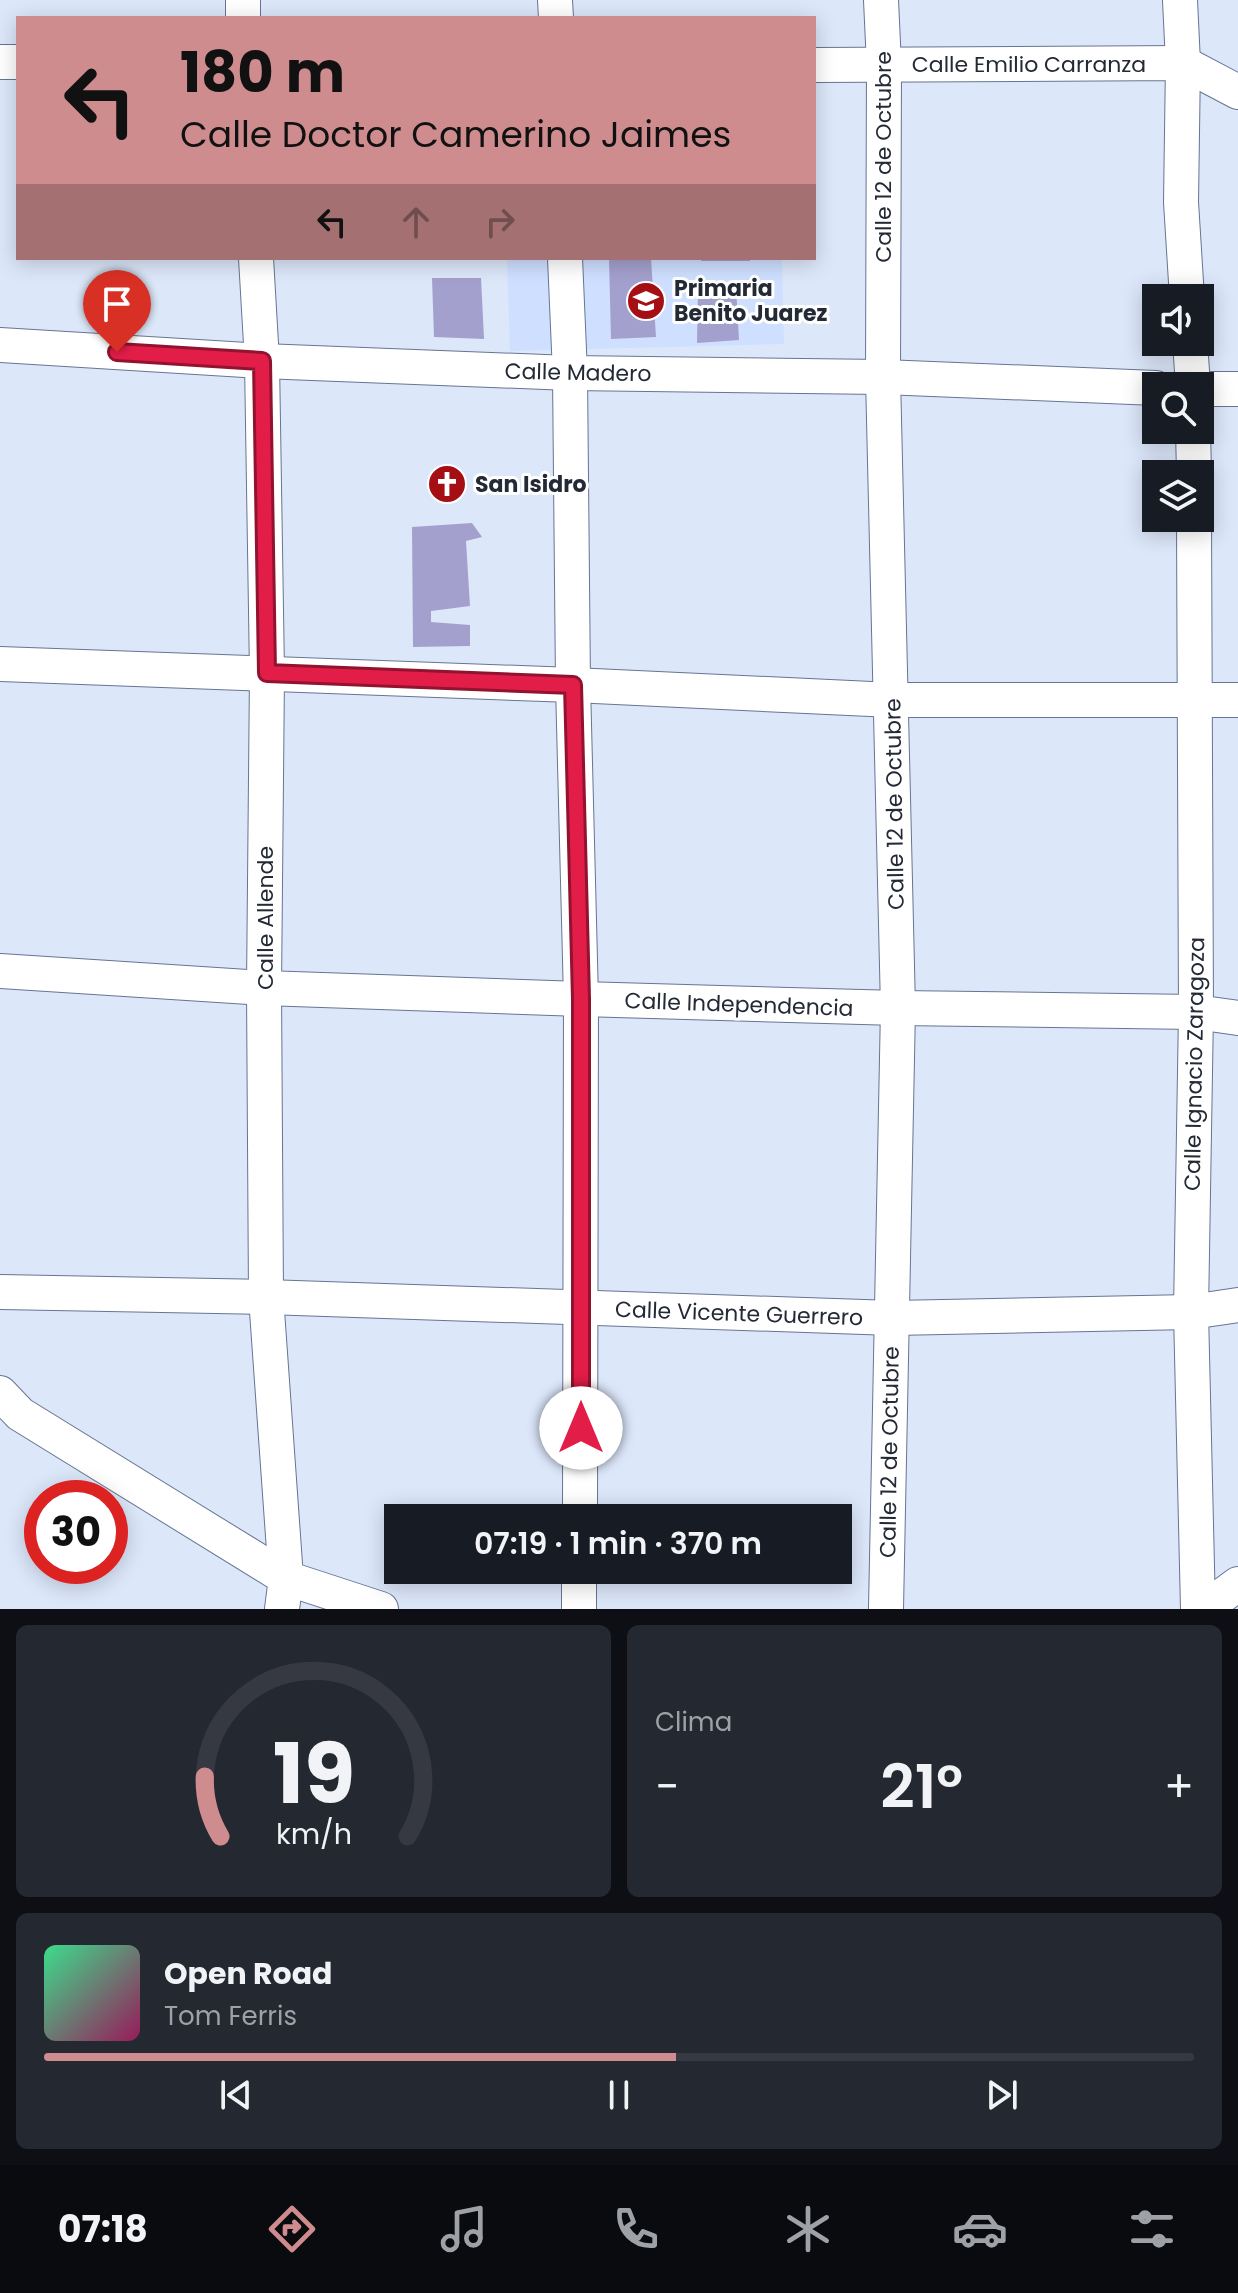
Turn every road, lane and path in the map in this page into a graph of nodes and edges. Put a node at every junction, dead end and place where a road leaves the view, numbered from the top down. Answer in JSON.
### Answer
{"nodes":[{"id":1,"x":881,"y":0,"type":"edge"},
{"id":2,"x":1180,"y":0,"type":"edge"},
{"id":3,"x":1183,"y":63,"type":"junction"},
{"id":4,"x":816,"y":65,"type":"edge"},
{"id":5,"x":884,"y":65,"type":"junction"},
{"id":6,"x":1238,"y":92,"type":"edge"},
{"id":7,"x":256,"y":260,"type":"edge"},
{"id":8,"x":565,"y":260,"type":"edge"},
{"id":9,"x":1186,"y":284,"type":"edge"},
{"id":10,"x":0,"y":345,"type":"edge"},
{"id":11,"x":262,"y":361,"type":"junction"},
{"id":12,"x":570,"y":373,"type":"junction"},
{"id":13,"x":883,"y":377,"type":"junction"},
{"id":14,"x":1142,"y":387,"type":"edge"},
{"id":15,"x":1214,"y":389,"type":"edge"},
{"id":16,"x":1238,"y":389,"type":"edge"},
{"id":17,"x":1194,"y":532,"type":"edge"},
{"id":18,"x":0,"y":664,"type":"edge"},
{"id":19,"x":267,"y":673,"type":"junction"},
{"id":20,"x":573,"y":685,"type":"junction"},
{"id":21,"x":892,"y":700,"type":"junction"},
{"id":22,"x":1196,"y":700,"type":"junction"},
{"id":23,"x":1238,"y":700,"type":"edge"},
{"id":24,"x":0,"y":971,"type":"edge"},
{"id":25,"x":264,"y":988,"type":"junction"},
{"id":26,"x":581,"y":999,"type":"junction"},
{"id":27,"x":898,"y":1008,"type":"junction"},
{"id":28,"x":1196,"y":1012,"type":"junction"},
{"id":29,"x":1238,"y":1018,"type":"edge"},
{"id":30,"x":0,"y":1292,"type":"edge"},
{"id":31,"x":266,"y":1297,"type":"junction"},
{"id":32,"x":1238,"y":1305,"type":"edge"},
{"id":33,"x":582,"y":1307,"type":"junction"},
{"id":34,"x":1191,"y":1312,"type":"junction"},
{"id":35,"x":893,"y":1318,"type":"junction"},
{"id":36,"x":7,"y":1407,"type":"edge"},
{"id":37,"x":580,"y":1504,"type":"edge"},
{"id":38,"x":579,"y":1584,"type":"edge"},
{"id":39,"x":1238,"y":1584,"type":"edge"},
{"id":40,"x":284,"y":1593,"type":"edge"},
{"id":41,"x":381,"y":1609,"type":"edge"},
{"id":42,"x":579,"y":1609,"type":"edge"},
{"id":43,"x":886,"y":1609,"type":"edge"},
{"id":44,"x":1201,"y":1609,"type":"edge"}],
"edges":[{"from":1,"to":5,"type":"street","name":"Calle 12 de Octubre"},
{"from":2,"to":3,"type":"street"},
{"from":3,"to":5,"type":"street","name":"Calle Emilio Carranza"},
{"from":3,"to":6,"type":"street","name":"Calle Emilio Carranza"},
{"from":3,"to":9,"type":"street"},
{"from":4,"to":5,"type":"street","name":"Calle Emilio Carranza"},
{"from":5,"to":13,"type":"street","name":"Calle 12 de Octubre"},
{"from":7,"to":11,"type":"street","name":"Calle Allende"},
{"from":8,"to":12,"type":"street"},
{"from":10,"to":11,"type":"street","name":"Calle Madero"},
{"from":11,"to":12,"type":"street","name":"Calle Madero"},
{"from":11,"to":19,"type":"street","name":"Calle Allende"},
{"from":12,"to":13,"type":"street","name":"Calle Madero"},
{"from":12,"to":20,"type":"street"},
{"from":13,"to":14,"type":"street","name":"Calle Madero"},
{"from":13,"to":21,"type":"street","name":"Calle 12 de Octubre"},
{"from":15,"to":16,"type":"street"},
{"from":17,"to":22,"type":"street","name":"Calle Ignacio Zaragoza"},
{"from":18,"to":19,"type":"street"},
{"from":19,"to":20,"type":"street"},
{"from":19,"to":25,"type":"street","name":"Calle Allende"},
{"from":20,"to":21,"type":"street"},
{"from":20,"to":26,"type":"street"},
{"from":21,"to":22,"type":"street"},
{"from":21,"to":27,"type":"street","name":"Calle 12 de Octubre"},
{"from":22,"to":23,"type":"street"},
{"from":22,"to":28,"type":"street","name":"Calle Ignacio Zaragoza"},
{"from":24,"to":25,"type":"street","name":"Calle Independencia"},
{"from":25,"to":26,"type":"street","name":"Calle Independencia"},
{"from":25,"to":31,"type":"street","name":"Calle Allende"},
{"from":26,"to":27,"type":"street","name":"Calle Independencia"},
{"from":26,"to":33,"type":"street"},
{"from":27,"to":28,"type":"street","name":"Calle Independencia"},
{"from":27,"to":35,"type":"street","name":"Calle 12 de Octubre"},
{"from":28,"to":29,"type":"street","name":"Calle Independencia"},
{"from":28,"to":34,"type":"street","name":"Calle Ignacio Zaragoza"},
{"from":30,"to":31,"type":"street","name":"Calle Vicente Guerrero"},
{"from":31,"to":33,"type":"street","name":"Calle Vicente Guerrero"},
{"from":31,"to":40,"type":"street","name":"Calle Allende"},
{"from":32,"to":34,"type":"street","name":"Calle Vicente Guerrero"},
{"from":33,"to":35,"type":"street","name":"Calle Vicente Guerrero"},
{"from":33,"to":37,"type":"street"},
{"from":34,"to":35,"type":"street","name":"Calle Vicente Guerrero"},
{"from":34,"to":44,"type":"street","name":"Calle Ignacio Zaragoza"},
{"from":35,"to":43,"type":"street","name":"Calle 12 de Octubre"},
{"from":36,"to":40,"type":"street"},
{"from":38,"to":42,"type":"street"},
{"from":39,"to":44,"type":"street"},
{"from":40,"to":41,"type":"street"}]}
